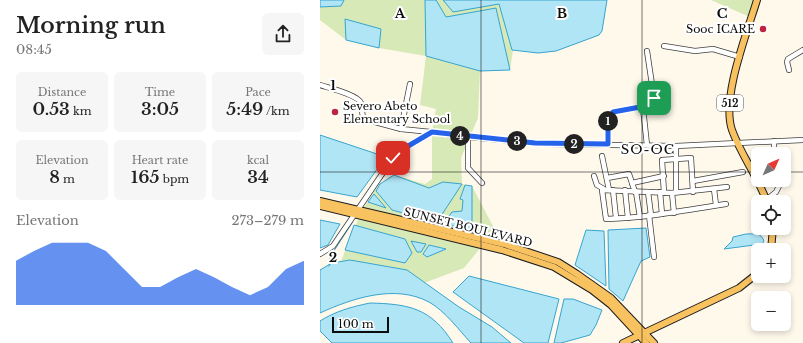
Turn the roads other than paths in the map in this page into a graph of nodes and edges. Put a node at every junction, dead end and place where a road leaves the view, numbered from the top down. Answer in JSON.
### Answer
{"nodes":[{"id":1,"x":757,"y":0,"type":"edge"},
{"id":2,"x":664,"y":46,"type":"dead end"},
{"id":3,"x":803,"y":50,"type":"edge"},
{"id":4,"x":647,"y":51,"type":"dead end"},
{"id":5,"x":740,"y":57,"type":"junction"},
{"id":6,"x":789,"y":70,"type":"dead end"},
{"id":7,"x":410,"y":84,"type":"dead end"},
{"id":8,"x":320,"y":85,"type":"edge"},
{"id":9,"x":644,"y":106,"type":"junction"},
{"id":10,"x":401,"y":129,"type":"junction"},
{"id":11,"x":432,"y":132,"type":"junction"},
{"id":12,"x":468,"y":137,"type":"junction"},
{"id":13,"x":803,"y":140,"type":"edge"},
{"id":14,"x":774,"y":141,"type":"junction"},
{"id":15,"x":738,"y":142,"type":"junction"},
{"id":16,"x":608,"y":144,"type":"junction"},
{"id":17,"x":647,"y":145,"type":"junction"},
{"id":18,"x":676,"y":146,"type":"junction"},
{"id":19,"x":774,"y":147,"type":"edge"},
{"id":20,"x":602,"y":156,"type":"dead end"},
{"id":21,"x":676,"y":158,"type":"junction"},
{"id":22,"x":743,"y":172,"type":"dead end"},
{"id":23,"x":594,"y":176,"type":"dead end"},
{"id":24,"x":664,"y":176,"type":"junction"},
{"id":25,"x":607,"y":178,"type":"junction"},
{"id":26,"x":693,"y":181,"type":"junction"},
{"id":27,"x":482,"y":183,"type":"dead end"},
{"id":28,"x":632,"y":183,"type":"junction"},
{"id":29,"x":727,"y":187,"type":"dead end"},
{"id":30,"x":778,"y":187,"type":"edge"},
{"id":31,"x":714,"y":189,"type":"junction"},
{"id":32,"x":609,"y":190,"type":"junction"},
{"id":33,"x":626,"y":190,"type":"junction"},
{"id":34,"x":636,"y":192,"type":"junction"},
{"id":35,"x":648,"y":192,"type":"junction"},
{"id":36,"x":662,"y":192,"type":"junction"},
{"id":37,"x":674,"y":192,"type":"junction"},
{"id":38,"x":693,"y":192,"type":"junction"},
{"id":39,"x":763,"y":195,"type":"edge"},
{"id":40,"x":773,"y":195,"type":"edge"},
{"id":41,"x":320,"y":201,"type":"edge"},
{"id":42,"x":726,"y":204,"type":"dead end"},
{"id":43,"x":716,"y":205,"type":"junction"},
{"id":44,"x":320,"y":206,"type":"edge"},
{"id":45,"x":356,"y":212,"type":"junction"},
{"id":46,"x":674,"y":213,"type":"junction"},
{"id":47,"x":662,"y":214,"type":"junction"},
{"id":48,"x":650,"y":215,"type":"junction"},
{"id":49,"x":640,"y":217,"type":"junction"},
{"id":50,"x":616,"y":218,"type":"junction"},
{"id":51,"x":628,"y":218,"type":"junction"},
{"id":52,"x":320,"y":254,"type":"edge"},
{"id":53,"x":654,"y":257,"type":"dead end"},
{"id":54,"x":751,"y":279,"type":"edge"},
{"id":55,"x":642,"y":335,"type":"junction"},
{"id":56,"x":623,"y":343,"type":"edge"},
{"id":57,"x":646,"y":343,"type":"edge"},
{"id":58,"x":654,"y":343,"type":"edge"}],
"edges":[{"from":1,"to":5,"type":"main road","number":"512"},
{"from":2,"to":5,"type":"street"},
{"from":3,"to":6,"type":"street"},
{"from":4,"to":9,"type":"street"},
{"from":5,"to":15,"type":"main road","number":"512"},
{"from":7,"to":10,"type":"street"},
{"from":8,"to":10,"type":"street"},
{"from":9,"to":16,"type":"street"},
{"from":9,"to":17,"type":"street"},
{"from":10,"to":11,"type":"street"},
{"from":11,"to":12,"type":"street"},
{"from":11,"to":45,"type":"street"},
{"from":12,"to":16,"type":"street"},
{"from":12,"to":27,"type":"street"},
{"from":13,"to":14,"type":"street"},
{"from":14,"to":15,"type":"street"},
{"from":14,"to":19,"type":"street"},
{"from":15,"to":18,"type":"street"},
{"from":15,"to":39,"type":"main road","number":"512"},
{"from":16,"to":17,"type":"street"},
{"from":17,"to":18,"type":"street"},
{"from":18,"to":21,"type":"street"},
{"from":20,"to":25,"type":"street"},
{"from":21,"to":24,"type":"street"},
{"from":21,"to":26,"type":"street"},
{"from":21,"to":37,"type":"street"},
{"from":22,"to":26,"type":"street"},
{"from":23,"to":32,"type":"street"},
{"from":24,"to":28,"type":"street"},
{"from":24,"to":36,"type":"street"},
{"from":25,"to":28,"type":"street"},
{"from":25,"to":32,"type":"street"},
{"from":26,"to":38,"type":"street"},
{"from":28,"to":34,"type":"street"},
{"from":29,"to":31,"type":"street"},
{"from":30,"to":40,"type":"street"},
{"from":31,"to":38,"type":"street"},
{"from":31,"to":43,"type":"street"},
{"from":32,"to":33,"type":"street"},
{"from":32,"to":50,"type":"street"},
{"from":32,"to":50,"type":"street"},
{"from":33,"to":34,"type":"street"},
{"from":33,"to":51,"type":"street"},
{"from":34,"to":35,"type":"street"},
{"from":34,"to":49,"type":"street"},
{"from":35,"to":36,"type":"street"},
{"from":35,"to":48,"type":"street"},
{"from":36,"to":37,"type":"street"},
{"from":36,"to":47,"type":"street"},
{"from":37,"to":38,"type":"street"},
{"from":37,"to":46,"type":"street"},
{"from":41,"to":45,"type":"main road","name":"SUNSET BOULEVARD"},
{"from":42,"to":43,"type":"street"},
{"from":43,"to":46,"type":"street"},
{"from":44,"to":45,"type":"main road","name":"SUNSET BOULEVARD"},
{"from":45,"to":52,"type":"street"},
{"from":45,"to":55,"type":"main road","name":"SUNSET BOULEVARD"},
{"from":46,"to":47,"type":"street"},
{"from":47,"to":48,"type":"street"},
{"from":48,"to":49,"type":"street"},
{"from":48,"to":53,"type":"street"},
{"from":49,"to":51,"type":"street"},
{"from":50,"to":51,"type":"street"},
{"from":54,"to":55,"type":"main road"},
{"from":55,"to":56,"type":"main road"},
{"from":55,"to":57,"type":"main road","name":"SUNSET BOULEVARD"},
{"from":55,"to":58,"type":"main road","name":"SUNSET BOULEVARD"}]}
